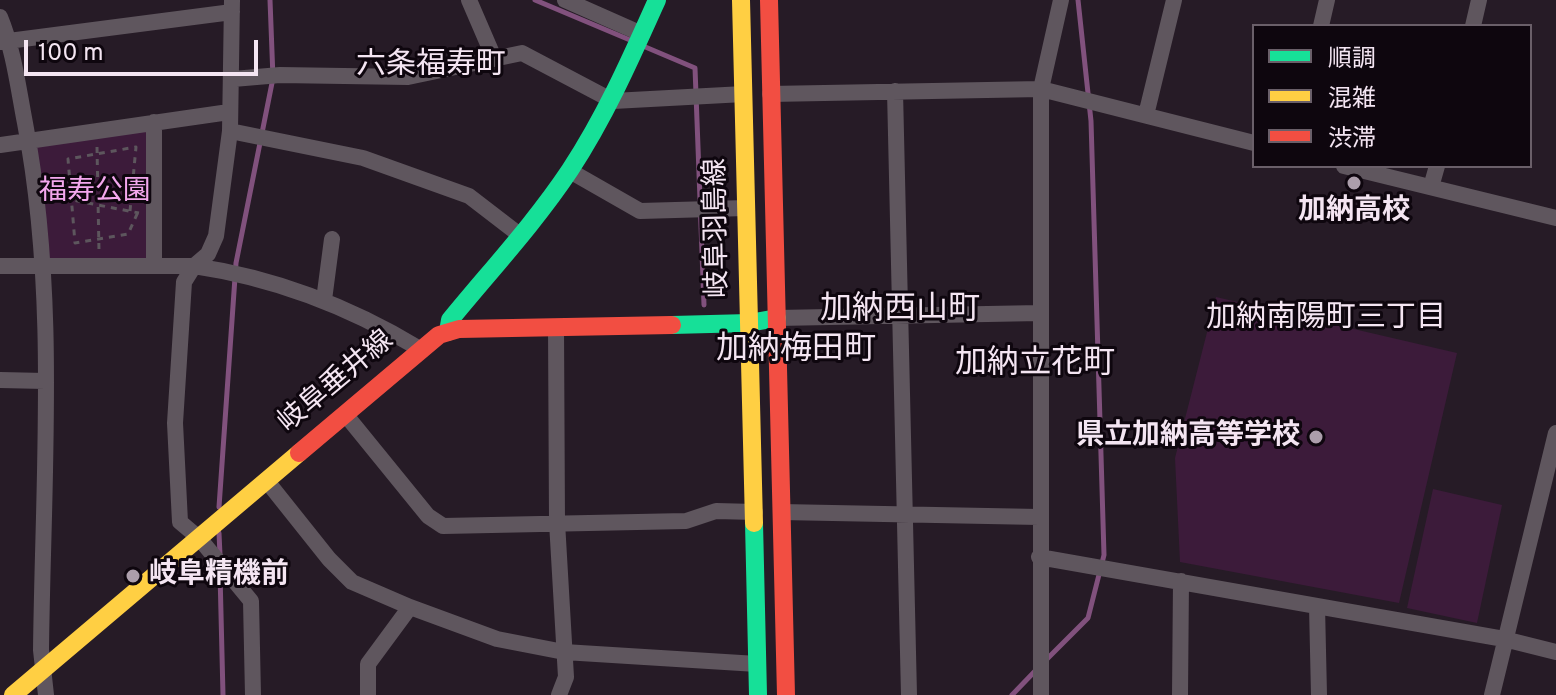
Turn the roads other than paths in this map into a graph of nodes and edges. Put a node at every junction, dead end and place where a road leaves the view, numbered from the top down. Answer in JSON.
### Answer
{"nodes":[{"id":1,"x":469,"y":0,"type":"edge"},
{"id":2,"x":565,"y":0,"type":"edge"},
{"id":3,"x":657,"y":0,"type":"edge"},
{"id":4,"x":741,"y":0,"type":"edge"},
{"id":5,"x":769,"y":0,"type":"edge"},
{"id":6,"x":1061,"y":0,"type":"edge"},
{"id":7,"x":1174,"y":0,"type":"edge"},
{"id":8,"x":1327,"y":0,"type":"edge"},
{"id":9,"x":1479,"y":0,"type":"edge"},
{"id":10,"x":232,"y":6,"type":"edge"},
{"id":11,"x":0,"y":17,"type":"edge"},
{"id":12,"x":1321,"y":24,"type":"edge"},
{"id":13,"x":1473,"y":24,"type":"edge"},
{"id":14,"x":642,"y":34,"type":"junction"},
{"id":15,"x":5,"y":41,"type":"edge"},
{"id":16,"x":494,"y":58,"type":"junction"},
{"id":17,"x":233,"y":79,"type":"junction"},
{"id":18,"x":1041,"y":89,"type":"junction"},
{"id":19,"x":895,"y":91,"type":"junction"},
{"id":20,"x":744,"y":94,"type":"junction"},
{"id":21,"x":770,"y":94,"type":"junction"},
{"id":22,"x":613,"y":101,"type":"junction"},
{"id":23,"x":229,"y":112,"type":"junction"},
{"id":24,"x":1146,"y":115,"type":"junction"},
{"id":25,"x":154,"y":122,"type":"junction"},
{"id":26,"x":230,"y":131,"type":"junction"},
{"id":27,"x":28,"y":141,"type":"junction"},
{"id":28,"x":1252,"y":142,"type":"edge"},
{"id":29,"x":0,"y":145,"type":"edge"},
{"id":30,"x":1352,"y":168,"type":"edge"},
{"id":31,"x":1436,"y":168,"type":"edge"},
{"id":32,"x":570,"y":171,"type":"junction"},
{"id":33,"x":1431,"y":187,"type":"junction"},
{"id":34,"x":746,"y":208,"type":"junction"},
{"id":35,"x":1556,"y":218,"type":"edge"},
{"id":36,"x":521,"y":236,"type":"junction"},
{"id":37,"x":332,"y":239,"type":"dead end"},
{"id":38,"x":154,"y":265,"type":"junction"},
{"id":39,"x":0,"y":266,"type":"edge"},
{"id":40,"x":45,"y":266,"type":"junction"},
{"id":41,"x":194,"y":266,"type":"junction"},
{"id":42,"x":324,"y":300,"type":"junction"},
{"id":43,"x":1040,"y":313,"type":"junction"},
{"id":44,"x":899,"y":316,"type":"junction"},
{"id":45,"x":777,"y":318,"type":"junction"},
{"id":46,"x":749,"y":323,"type":"junction"},
{"id":47,"x":556,"y":327,"type":"junction"},
{"id":48,"x":448,"y":332,"type":"junction"},
{"id":49,"x":420,"y":349,"type":"junction"},
{"id":50,"x":0,"y":380,"type":"edge"},
{"id":51,"x":45,"y":381,"type":"junction"},
{"id":52,"x":345,"y":414,"type":"junction"},
{"id":53,"x":1555,"y":443,"type":"edge"},
{"id":54,"x":266,"y":480,"type":"junction"},
{"id":55,"x":755,"y":512,"type":"junction"},
{"id":56,"x":781,"y":512,"type":"junction"},
{"id":57,"x":905,"y":514,"type":"junction"},
{"id":58,"x":1039,"y":517,"type":"junction"},
{"id":59,"x":557,"y":522,"type":"junction"},
{"id":60,"x":199,"y":538,"type":"junction"},
{"id":61,"x":1039,"y":557,"type":"junction"},
{"id":62,"x":1181,"y":581,"type":"junction"},
{"id":63,"x":1317,"y":606,"type":"junction"},
{"id":64,"x":410,"y":607,"type":"junction"},
{"id":65,"x":1504,"y":639,"type":"junction"},
{"id":66,"x":564,"y":652,"type":"junction"},
{"id":67,"x":1556,"y":652,"type":"edge"},
{"id":68,"x":757,"y":664,"type":"junction"},
{"id":69,"x":44,"y":670,"type":"junction"},
{"id":70,"x":1041,"y":689,"type":"edge"},
{"id":71,"x":13,"y":695,"type":"edge"},
{"id":72,"x":46,"y":695,"type":"edge"},
{"id":73,"x":253,"y":695,"type":"edge"},
{"id":74,"x":368,"y":695,"type":"edge"},
{"id":75,"x":559,"y":695,"type":"edge"},
{"id":76,"x":758,"y":695,"type":"edge"},
{"id":77,"x":786,"y":695,"type":"edge"},
{"id":78,"x":909,"y":695,"type":"edge"},
{"id":79,"x":1180,"y":695,"type":"edge"},
{"id":80,"x":1319,"y":695,"type":"edge"},
{"id":81,"x":1492,"y":695,"type":"edge"}],
"edges":[{"from":1,"to":16,"type":"street"},
{"from":2,"to":14,"type":"street"},
{"from":3,"to":14,"type":"main road"},
{"from":4,"to":20,"type":"main road","name":"岐阜羽島線"},
{"from":5,"to":21,"type":"main road","name":"岐阜羽島線"},
{"from":6,"to":18,"type":"street"},
{"from":7,"to":24,"type":"street"},
{"from":8,"to":12,"type":"street"},
{"from":9,"to":13,"type":"street"},
{"from":10,"to":15,"type":"street"},
{"from":10,"to":17,"type":"street"},
{"from":11,"to":15,"type":"street"},
{"from":14,"to":22,"type":"main road"},
{"from":15,"to":27,"type":"street"},
{"from":16,"to":17,"type":"street"},
{"from":16,"to":22,"type":"street"},
{"from":17,"to":23,"type":"street"},
{"from":18,"to":19,"type":"street"},
{"from":18,"to":24,"type":"street"},
{"from":18,"to":43,"type":"street"},
{"from":19,"to":21,"type":"street"},
{"from":19,"to":44,"type":"street"},
{"from":20,"to":22,"type":"street"},
{"from":20,"to":34,"type":"main road","name":"岐阜羽島線"},
{"from":21,"to":45,"type":"main road","name":"岐阜羽島線"},
{"from":22,"to":32,"type":"main road"},
{"from":23,"to":25,"type":"street"},
{"from":23,"to":26,"type":"street"},
{"from":24,"to":28,"type":"street"},
{"from":25,"to":27,"type":"street"},
{"from":25,"to":38,"type":"street"},
{"from":26,"to":36,"type":"street"},
{"from":26,"to":41,"type":"street"},
{"from":27,"to":29,"type":"street"},
{"from":27,"to":40,"type":"street"},
{"from":30,"to":33,"type":"street"},
{"from":31,"to":33,"type":"street"},
{"from":32,"to":34,"type":"street"},
{"from":32,"to":36,"type":"main road"},
{"from":33,"to":35,"type":"street"},
{"from":34,"to":46,"type":"main road","name":"岐阜羽島線"},
{"from":36,"to":48,"type":"main road"},
{"from":37,"to":42,"type":"street"},
{"from":38,"to":40,"type":"street"},
{"from":38,"to":41,"type":"street"},
{"from":39,"to":40,"type":"street"},
{"from":40,"to":51,"type":"street"},
{"from":41,"to":42,"type":"street"},
{"from":41,"to":60,"type":"street"},
{"from":42,"to":49,"type":"street"},
{"from":43,"to":44,"type":"street"},
{"from":43,"to":58,"type":"street"},
{"from":44,"to":45,"type":"street"},
{"from":44,"to":57,"type":"street"},
{"from":45,"to":46,"type":"main road","name":"岐阜垂井線"},
{"from":45,"to":56,"type":"main road","name":"岐阜羽島線"},
{"from":46,"to":47,"type":"main road","name":"岐阜垂井線"},
{"from":46,"to":55,"type":"main road","name":"岐阜羽島線"},
{"from":47,"to":48,"type":"main road","name":"岐阜垂井線"},
{"from":47,"to":59,"type":"street"},
{"from":48,"to":49,"type":"main road","name":"岐阜垂井線"},
{"from":49,"to":52,"type":"main road","name":"岐阜垂井線"},
{"from":50,"to":51,"type":"street"},
{"from":51,"to":69,"type":"street"},
{"from":52,"to":54,"type":"main road","name":"岐阜垂井線"},
{"from":52,"to":59,"type":"street"},
{"from":53,"to":65,"type":"street"},
{"from":54,"to":60,"type":"main road","name":"岐阜垂井線"},
{"from":54,"to":64,"type":"street"},
{"from":55,"to":59,"type":"street"},
{"from":55,"to":68,"type":"main road","name":"岐阜羽島線"},
{"from":56,"to":57,"type":"street"},
{"from":56,"to":77,"type":"main road","name":"岐阜羽島線"},
{"from":57,"to":58,"type":"street"},
{"from":57,"to":78,"type":"street"},
{"from":58,"to":61,"type":"street"},
{"from":59,"to":66,"type":"street"},
{"from":60,"to":69,"type":"main road","name":"岐阜垂井線"},
{"from":60,"to":73,"type":"street"},
{"from":61,"to":62,"type":"street"},
{"from":61,"to":70,"type":"street"},
{"from":62,"to":63,"type":"street"},
{"from":62,"to":79,"type":"street"},
{"from":63,"to":65,"type":"street"},
{"from":63,"to":80,"type":"street"},
{"from":64,"to":66,"type":"street"},
{"from":64,"to":74,"type":"street"},
{"from":65,"to":67,"type":"street"},
{"from":65,"to":81,"type":"street"},
{"from":66,"to":68,"type":"street"},
{"from":66,"to":75,"type":"street"},
{"from":68,"to":76,"type":"main road","name":"岐阜羽島線"},
{"from":69,"to":71,"type":"main road","name":"岐阜垂井線"},
{"from":69,"to":72,"type":"street"}]}
